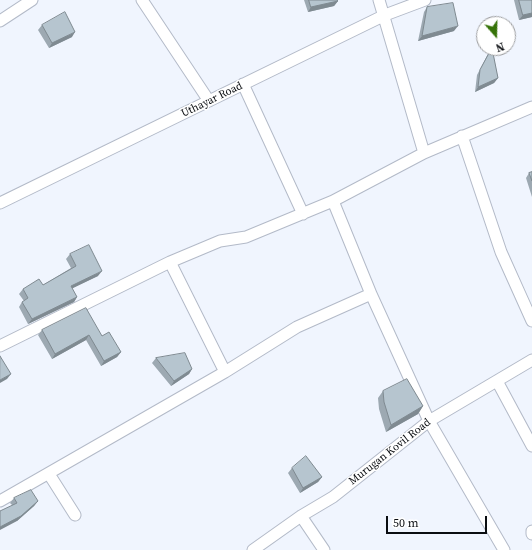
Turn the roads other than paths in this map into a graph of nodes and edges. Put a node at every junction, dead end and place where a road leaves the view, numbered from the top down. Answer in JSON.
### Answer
{"nodes":[{"id":1,"x":32,"y":0,"type":"edge"},
{"id":2,"x":142,"y":0,"type":"edge"},
{"id":3,"x":379,"y":0,"type":"edge"},
{"id":4,"x":425,"y":0,"type":"edge"},
{"id":5,"x":385,"y":15,"type":"junction"},
{"id":6,"x":0,"y":21,"type":"edge"},
{"id":7,"x":243,"y":84,"type":"junction"},
{"id":8,"x":209,"y":101,"type":"junction"},
{"id":9,"x":532,"y":108,"type":"edge"},
{"id":10,"x":462,"y":136,"type":"junction"},
{"id":11,"x":424,"y":153,"type":"junction"},
{"id":12,"x":333,"y":201,"type":"junction"},
{"id":13,"x":0,"y":203,"type":"edge"},
{"id":14,"x":303,"y":214,"type":"junction"},
{"id":15,"x":170,"y":262,"type":"junction"},
{"id":16,"x":371,"y":294,"type":"junction"},
{"id":17,"x":532,"y":321,"type":"edge"},
{"id":18,"x":0,"y":346,"type":"edge"},
{"id":19,"x":532,"y":360,"type":"edge"},
{"id":20,"x":225,"y":372,"type":"junction"},
{"id":21,"x":497,"y":381,"type":"junction"},
{"id":22,"x":429,"y":421,"type":"junction"},
{"id":23,"x":532,"y":446,"type":"edge"},
{"id":24,"x":49,"y":474,"type":"junction"},
{"id":25,"x":0,"y":501,"type":"edge"},
{"id":26,"x":75,"y":515,"type":"dead end"},
{"id":27,"x":301,"y":516,"type":"junction"},
{"id":28,"x":253,"y":550,"type":"edge"},
{"id":29,"x":324,"y":550,"type":"edge"},
{"id":30,"x":504,"y":550,"type":"edge"}],
"edges":[{"from":1,"to":6,"type":"street"},
{"from":2,"to":8,"type":"street"},
{"from":3,"to":5,"type":"street"},
{"from":4,"to":5,"type":"street","name":"Uthayar Road"},
{"from":5,"to":7,"type":"street","name":"Uthayar Road"},
{"from":5,"to":11,"type":"street"},
{"from":7,"to":8,"type":"street","name":"Uthayar Road"},
{"from":7,"to":14,"type":"street"},
{"from":8,"to":13,"type":"street","name":"Uthayar Road"},
{"from":9,"to":10,"type":"street"},
{"from":10,"to":11,"type":"street"},
{"from":10,"to":17,"type":"street"},
{"from":11,"to":12,"type":"street"},
{"from":12,"to":14,"type":"street"},
{"from":12,"to":16,"type":"street"},
{"from":14,"to":15,"type":"street"},
{"from":15,"to":18,"type":"street"},
{"from":15,"to":20,"type":"street"},
{"from":16,"to":20,"type":"street"},
{"from":16,"to":22,"type":"street"},
{"from":19,"to":21,"type":"street","name":"Murugan Kovil Road"},
{"from":20,"to":24,"type":"street"},
{"from":21,"to":22,"type":"street","name":"Murugan Kovil Road"},
{"from":21,"to":23,"type":"street"},
{"from":22,"to":27,"type":"street","name":"Murugan Kovil Road"},
{"from":22,"to":30,"type":"street"},
{"from":24,"to":25,"type":"street"},
{"from":24,"to":26,"type":"street"},
{"from":27,"to":28,"type":"street","name":"Murugan Kovil Road"},
{"from":27,"to":29,"type":"street"}]}
